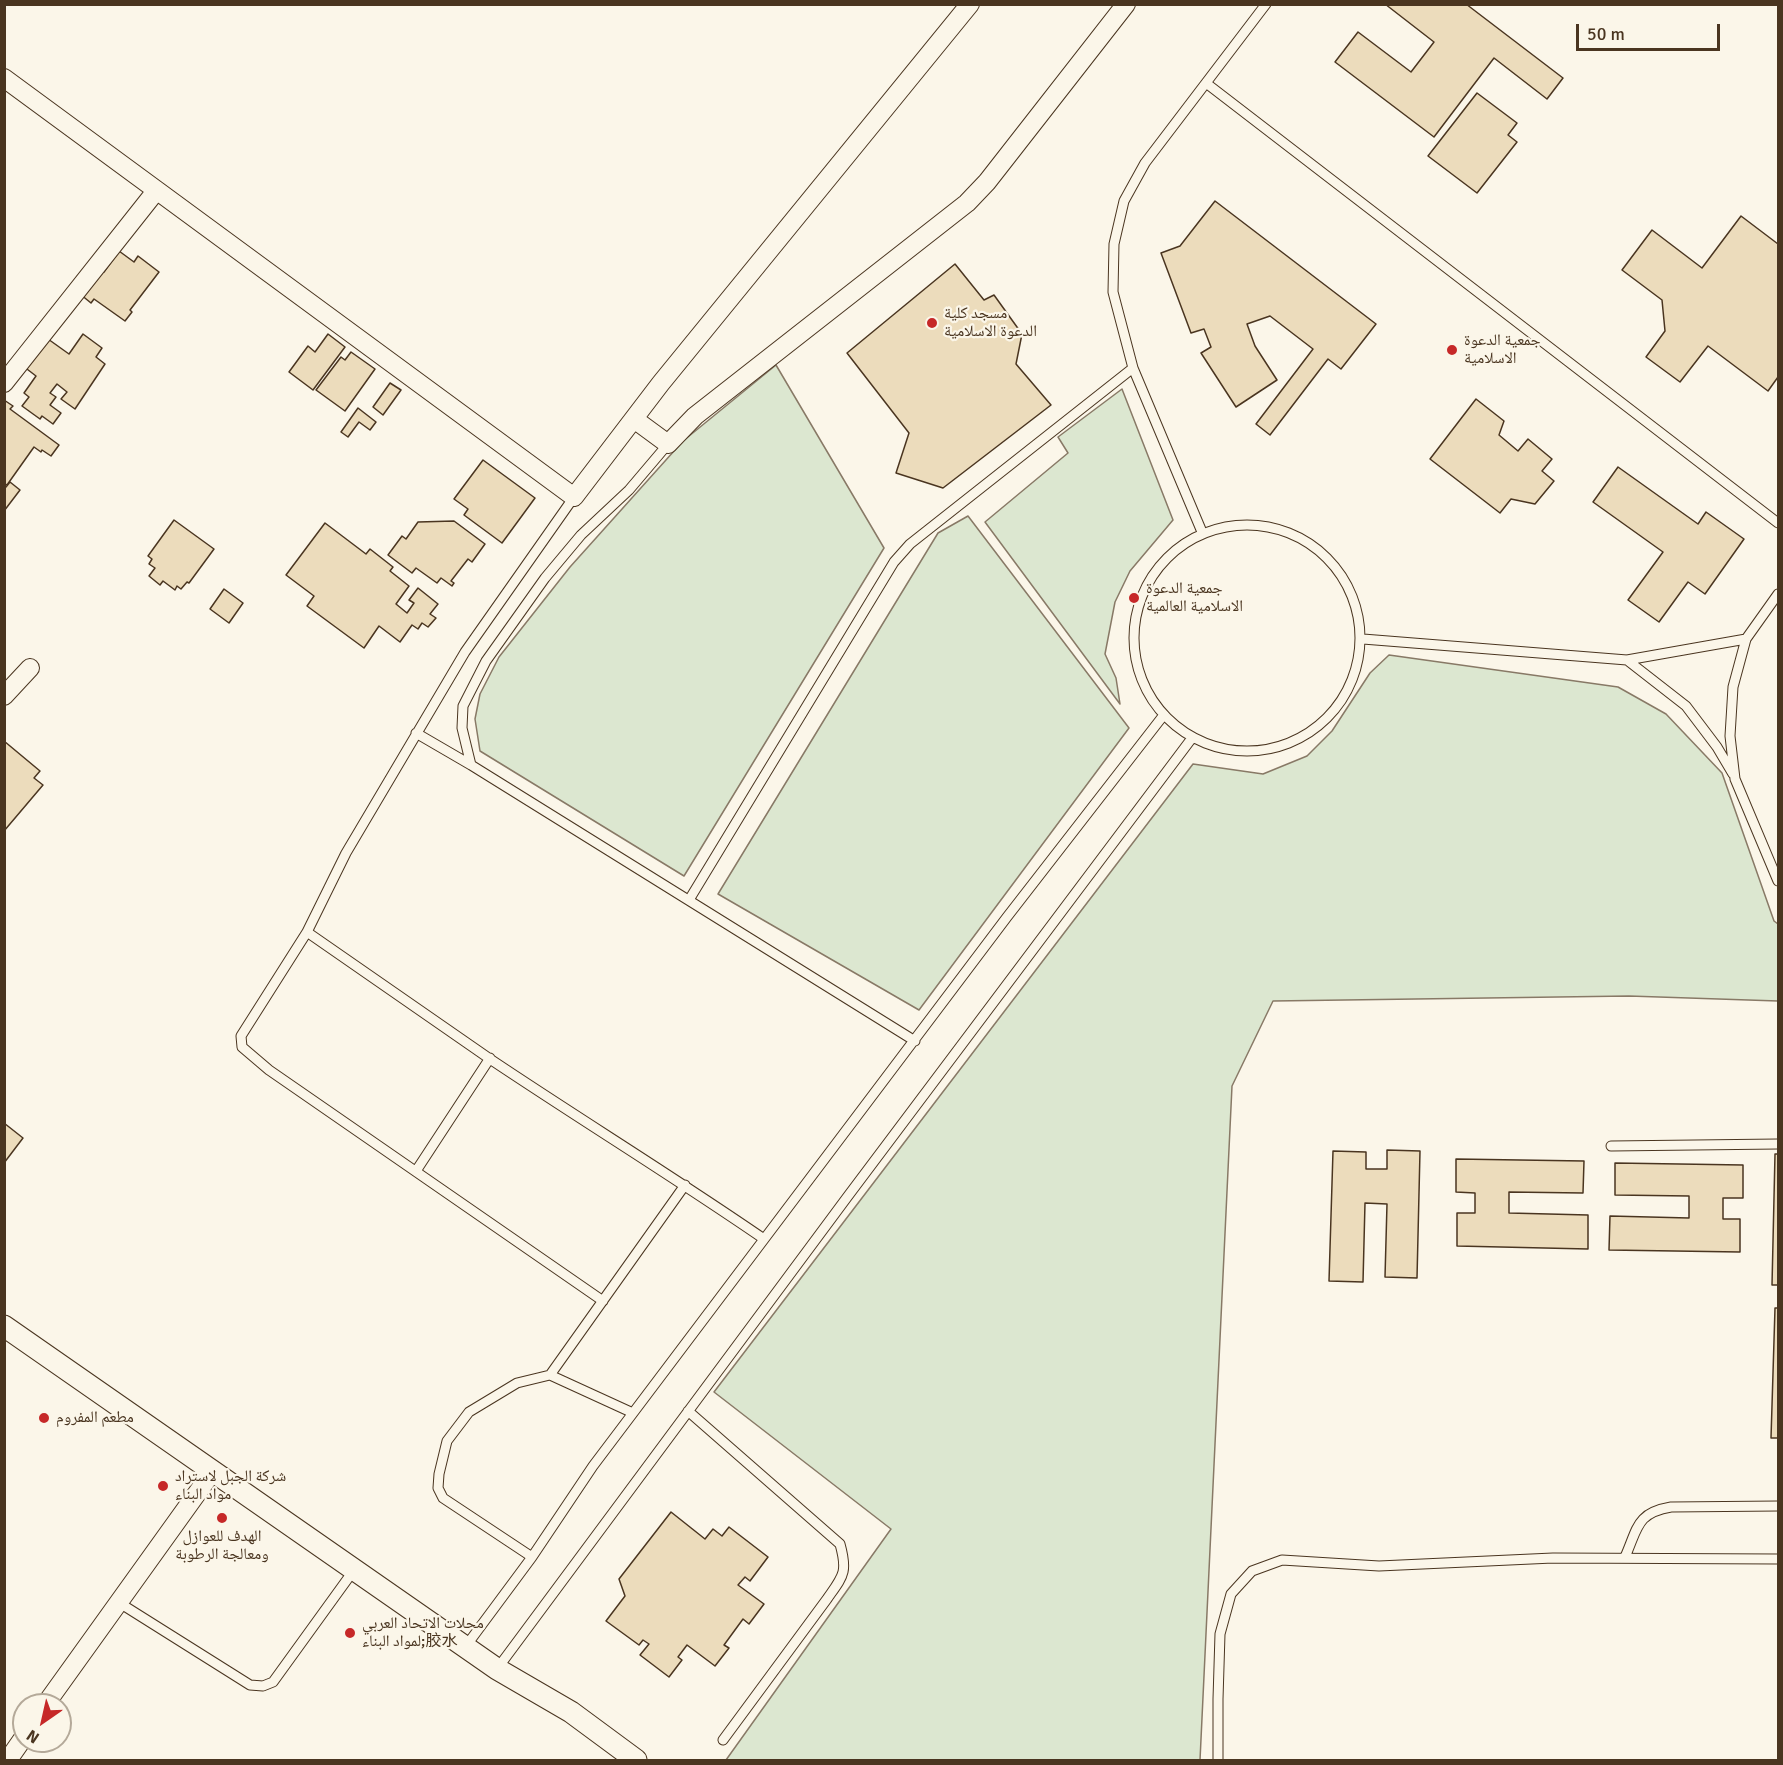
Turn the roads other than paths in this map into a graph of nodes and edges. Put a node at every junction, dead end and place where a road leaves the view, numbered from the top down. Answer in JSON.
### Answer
{"nodes":[{"id":1,"x":970,"y":4,"type":"edge"},
{"id":2,"x":1126,"y":4,"type":"edge"},
{"id":3,"x":1266,"y":4,"type":"edge"},
{"id":4,"x":4,"y":78,"type":"edge"},
{"id":5,"x":1206,"y":83,"type":"junction"},
{"id":6,"x":156,"y":191,"type":"junction"},
{"id":7,"x":1133,"y":368,"type":"junction"},
{"id":8,"x":4,"y":383,"type":"edge"},
{"id":9,"x":634,"y":419,"type":"junction"},
{"id":10,"x":668,"y":444,"type":"junction"},
{"id":11,"x":574,"y":496,"type":"junction"},
{"id":12,"x":1779,"y":523,"type":"edge"},
{"id":13,"x":1203,"y":532,"type":"junction"},
{"id":14,"x":1779,"y":594,"type":"edge"},
{"id":15,"x":1363,"y":639,"type":"junction"},
{"id":16,"x":1746,"y":639,"type":"junction"},
{"id":17,"x":1627,"y":660,"type":"junction"},
{"id":18,"x":30,"y":668,"type":"dead end"},
{"id":19,"x":4,"y":696,"type":"edge"},
{"id":20,"x":1164,"y":716,"type":"junction"},
{"id":21,"x":416,"y":733,"type":"junction"},
{"id":22,"x":1192,"y":738,"type":"junction"},
{"id":23,"x":471,"y":765,"type":"junction"},
{"id":24,"x":1736,"y":779,"type":"junction"},
{"id":25,"x":1779,"y":881,"type":"edge"},
{"id":26,"x":689,"y":900,"type":"junction"},
{"id":27,"x":307,"y":932,"type":"junction"},
{"id":28,"x":915,"y":1041,"type":"junction"},
{"id":29,"x":490,"y":1058,"type":"junction"},
{"id":30,"x":1779,"y":1144,"type":"edge"},
{"id":31,"x":1611,"y":1146,"type":"dead end"},
{"id":32,"x":416,"y":1171,"type":"junction"},
{"id":33,"x":685,"y":1185,"type":"junction"},
{"id":34,"x":764,"y":1239,"type":"junction"},
{"id":35,"x":603,"y":1301,"type":"junction"},
{"id":36,"x":4,"y":1326,"type":"edge"},
{"id":37,"x":550,"y":1376,"type":"junction"},
{"id":38,"x":688,"y":1411,"type":"junction"},
{"id":39,"x":633,"y":1413,"type":"junction"},
{"id":40,"x":213,"y":1471,"type":"junction"},
{"id":41,"x":1779,"y":1506,"type":"edge"},
{"id":42,"x":532,"y":1557,"type":"junction"},
{"id":43,"x":1625,"y":1557,"type":"junction"},
{"id":44,"x":1779,"y":1559,"type":"edge"},
{"id":45,"x":354,"y":1570,"type":"junction"},
{"id":46,"x":118,"y":1602,"type":"junction"},
{"id":47,"x":466,"y":1646,"type":"junction"},
{"id":48,"x":497,"y":1669,"type":"junction"},
{"id":49,"x":54,"y":1693,"type":"edge"},
{"id":50,"x":723,"y":1740,"type":"dead end"},
{"id":51,"x":636,"y":1761,"type":"edge"},
{"id":52,"x":1218,"y":1761,"type":"edge"}],
"edges":[{"from":1,"to":9,"type":"street"},
{"from":2,"to":10,"type":"street"},
{"from":3,"to":5,"type":"lane"},
{"from":4,"to":6,"type":"street"},
{"from":5,"to":7,"type":"lane"},
{"from":5,"to":12,"type":"lane"},
{"from":6,"to":8,"type":"street"},
{"from":6,"to":11,"type":"street"},
{"from":7,"to":13,"type":"lane"},
{"from":7,"to":26,"type":"lane"},
{"from":9,"to":10,"type":"street"},
{"from":9,"to":11,"type":"street"},
{"from":10,"to":23,"type":"lane"},
{"from":11,"to":21,"type":"lane"},
{"from":13,"to":15,"type":"lane"},
{"from":13,"to":20,"type":"lane"},
{"from":14,"to":16,"type":"lane"},
{"from":15,"to":17,"type":"lane"},
{"from":15,"to":22,"type":"lane"},
{"from":16,"to":17,"type":"lane"},
{"from":16,"to":24,"type":"lane"},
{"from":17,"to":24,"type":"lane"},
{"from":18,"to":19,"type":"street"},
{"from":20,"to":22,"type":"lane"},
{"from":20,"to":28,"type":"lane"},
{"from":21,"to":23,"type":"lane"},
{"from":21,"to":27,"type":"lane"},
{"from":22,"to":38,"type":"lane"},
{"from":23,"to":26,"type":"lane"},
{"from":24,"to":25,"type":"lane"},
{"from":26,"to":28,"type":"lane"},
{"from":27,"to":29,"type":"lane"},
{"from":27,"to":32,"type":"lane"},
{"from":28,"to":34,"type":"lane"},
{"from":29,"to":32,"type":"lane"},
{"from":29,"to":33,"type":"lane"},
{"from":30,"to":31,"type":"lane"},
{"from":32,"to":35,"type":"lane"},
{"from":33,"to":34,"type":"lane"},
{"from":33,"to":35,"type":"lane"},
{"from":34,"to":39,"type":"lane"},
{"from":35,"to":37,"type":"lane"},
{"from":36,"to":40,"type":"street"},
{"from":37,"to":39,"type":"lane"},
{"from":37,"to":42,"type":"lane"},
{"from":38,"to":48,"type":"lane"},
{"from":38,"to":50,"type":"lane"},
{"from":39,"to":42,"type":"lane"},
{"from":40,"to":45,"type":"street"},
{"from":40,"to":46,"type":"street"},
{"from":41,"to":43,"type":"lane"},
{"from":42,"to":47,"type":"lane"},
{"from":43,"to":44,"type":"lane"},
{"from":43,"to":52,"type":"lane"},
{"from":45,"to":46,"type":"lane"},
{"from":45,"to":47,"type":"street"},
{"from":46,"to":49,"type":"street"},
{"from":47,"to":48,"type":"street"},
{"from":48,"to":51,"type":"street"}]}
